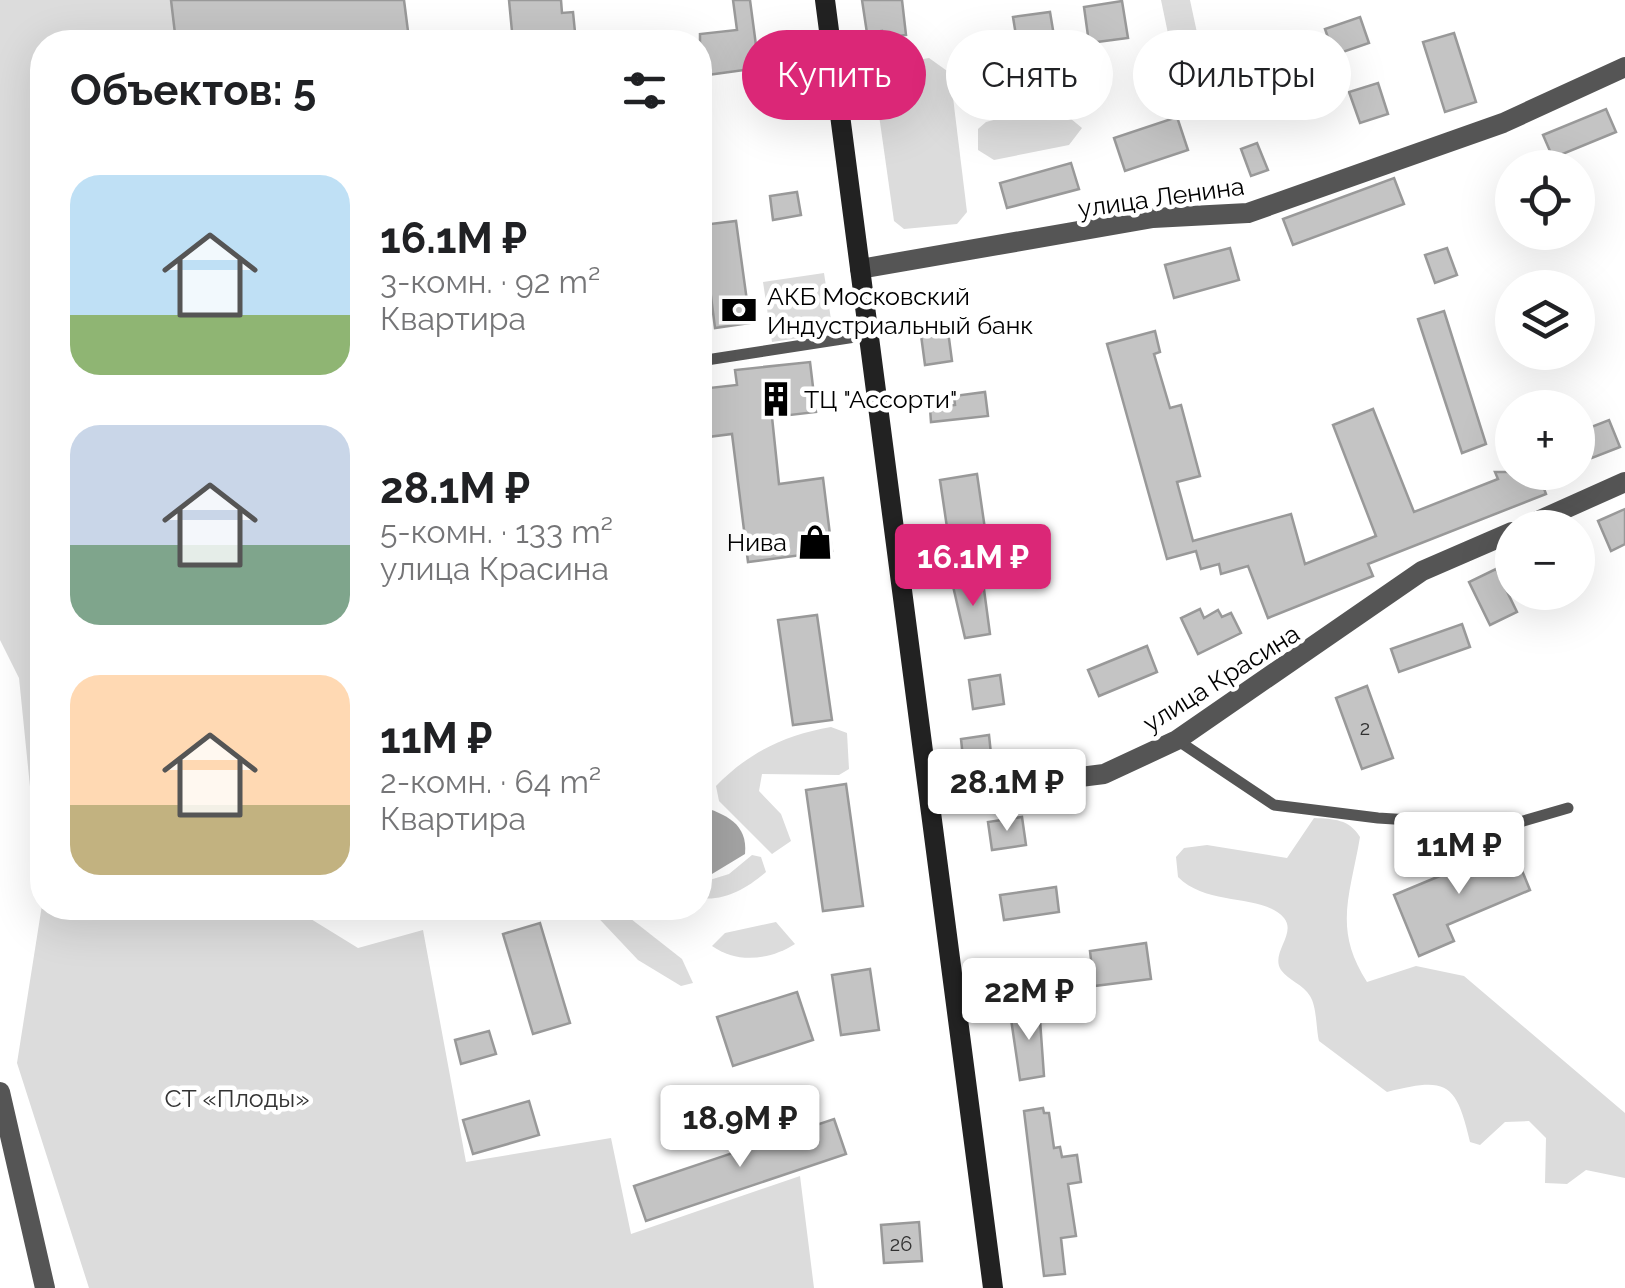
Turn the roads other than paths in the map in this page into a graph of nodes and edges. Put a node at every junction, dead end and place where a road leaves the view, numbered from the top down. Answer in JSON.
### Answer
{"nodes":[{"id":1,"x":825,"y":0,"type":"edge"},
{"id":2,"x":1625,"y":67,"type":"edge"},
{"id":3,"x":860,"y":269,"type":"junction"},
{"id":4,"x":868,"y":334,"type":"junction"},
{"id":5,"x":712,"y":359,"type":"edge"},
{"id":6,"x":1625,"y":482,"type":"edge"},
{"id":7,"x":1562,"y":510,"type":"edge"},
{"id":8,"x":1495,"y":540,"type":"edge"},
{"id":9,"x":1176,"y":740,"type":"junction"},
{"id":10,"x":930,"y":796,"type":"junction"},
{"id":11,"x":1568,"y":808,"type":"dead end"},
{"id":12,"x":0,"y":1092,"type":"edge"},
{"id":13,"x":45,"y":1288,"type":"edge"},
{"id":14,"x":993,"y":1288,"type":"edge"}],
"edges":[{"from":1,"to":3,"type":"main road"},
{"from":2,"to":3,"type":"street","name":"улица Ленина"},
{"from":3,"to":4,"type":"main road"},
{"from":4,"to":5,"type":"lane"},
{"from":4,"to":10,"type":"main road"},
{"from":6,"to":7,"type":"street"},
{"from":8,"to":9,"type":"street","name":"улица Красина"},
{"from":9,"to":10,"type":"street","name":"улица Красина"},
{"from":9,"to":11,"type":"lane"},
{"from":10,"to":14,"type":"main road"},
{"from":12,"to":13,"type":"street"}]}
